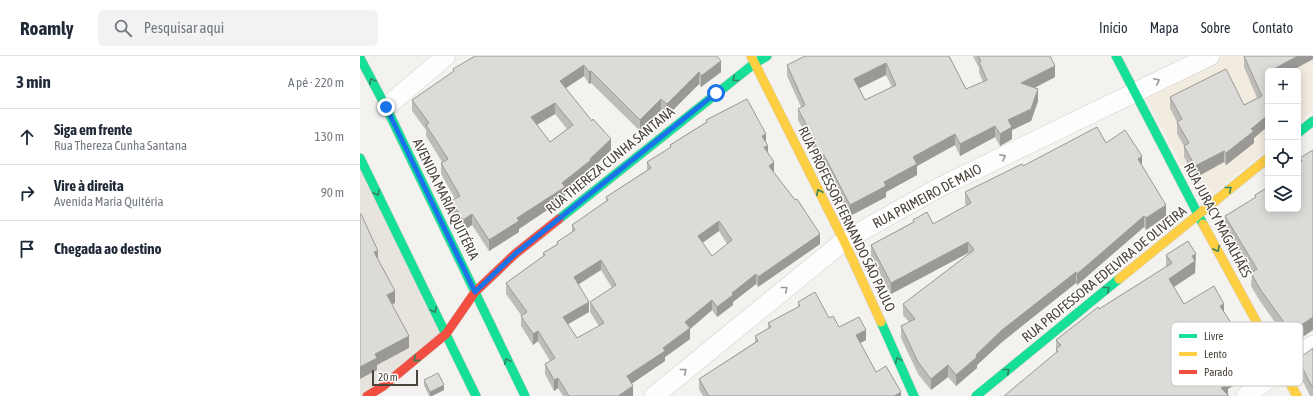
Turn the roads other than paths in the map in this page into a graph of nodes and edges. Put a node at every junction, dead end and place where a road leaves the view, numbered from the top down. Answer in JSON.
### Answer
{"nodes":[{"id":1,"x":446,"y":56,"type":"edge"},
{"id":2,"x":767,"y":56,"type":"edge"},
{"id":3,"x":1116,"y":56,"type":"edge"},
{"id":4,"x":1210,"y":56,"type":"edge"},
{"id":5,"x":360,"y":58,"type":"edge"},
{"id":6,"x":753,"y":60,"type":"edge"},
{"id":7,"x":1136,"y":91,"type":"junction"},
{"id":8,"x":386,"y":107,"type":"junction"},
{"id":9,"x":1313,"y":121,"type":"edge"},
{"id":10,"x":1301,"y":131,"type":"edge"},
{"id":11,"x":360,"y":158,"type":"edge"},
{"id":12,"x":1265,"y":160,"type":"edge"},
{"id":13,"x":1198,"y":214,"type":"junction"},
{"id":14,"x":844,"y":241,"type":"junction"},
{"id":15,"x":475,"y":292,"type":"junction"},
{"id":16,"x":1257,"y":322,"type":"edge"},
{"id":17,"x":446,"y":334,"type":"junction"},
{"id":18,"x":1313,"y":345,"type":"edge"},
{"id":19,"x":1303,"y":353,"type":"edge"},
{"id":20,"x":1259,"y":386,"type":"edge"},
{"id":21,"x":1291,"y":386,"type":"edge"},
{"id":22,"x":367,"y":396,"type":"edge"},
{"id":23,"x":476,"y":396,"type":"edge"},
{"id":24,"x":524,"y":396,"type":"edge"},
{"id":25,"x":654,"y":396,"type":"edge"},
{"id":26,"x":914,"y":396,"type":"edge"},
{"id":27,"x":976,"y":396,"type":"edge"},
{"id":28,"x":1246,"y":396,"type":"edge"},
{"id":29,"x":1297,"y":396,"type":"edge"}],
"edges":[{"from":1,"to":8,"type":"street"},
{"from":2,"to":6,"type":"street","name":"RUA THEREZA CUNHA SANTANA"},
{"from":3,"to":7,"type":"street","name":"RUA JURACY MAGALHÃES"},
{"from":7,"to":4,"type":"street","name":"RUA PRIMEIRO DE MAIO","one_way":true},
{"from":8,"to":5,"type":"street","name":"AVENIDA MARIA QUITÉRIA","one_way":true},
{"from":14,"to":6,"type":"street","name":"RUA PROFESSOR FERNANDO SÃO PAULO","one_way":true},
{"from":6,"to":15,"type":"street","name":"RUA THEREZA CUNHA SANTANA","one_way":true},
{"from":7,"to":13,"type":"street","name":"RUA JURACY MAGALHÃES"},
{"from":14,"to":7,"type":"street","name":"RUA PRIMEIRO DE MAIO","one_way":true},
{"from":8,"to":15,"type":"street","name":"AVENIDA MARIA QUITÉRIA"},
{"from":9,"to":10,"type":"street"},
{"from":11,"to":17,"type":"street","one_way":true},
{"from":13,"to":12,"type":"street","name":"RUA PROFESSORA EDELVIRA DE OLIVEIRA","one_way":true},
{"from":13,"to":16,"type":"street","name":"RUA JURACY MAGALHÃES","one_way":true},
{"from":27,"to":13,"type":"street","name":"RUA PROFESSORA EDELVIRA DE OLIVEIRA","one_way":true},
{"from":25,"to":14,"type":"street","name":"RUA PRIMEIRO DE MAIO","one_way":true},
{"from":26,"to":14,"type":"street","name":"RUA PROFESSOR FERNANDO SÃO PAULO","one_way":true},
{"from":15,"to":17,"type":"street","name":"RUA THEREZA CUNHA SANTANA"},
{"from":24,"to":15,"type":"street","name":"AVENIDA MARIA QUITÉRIA","one_way":true},
{"from":17,"to":22,"type":"street","name":"RUA THEREZA CUNHA SANTANA","one_way":true},
{"from":17,"to":23,"type":"street"},
{"from":18,"to":19,"type":"street"},
{"from":20,"to":28,"type":"street"},
{"from":21,"to":29,"type":"street","name":"RUA JURACY MAGALHÃES"}]}
